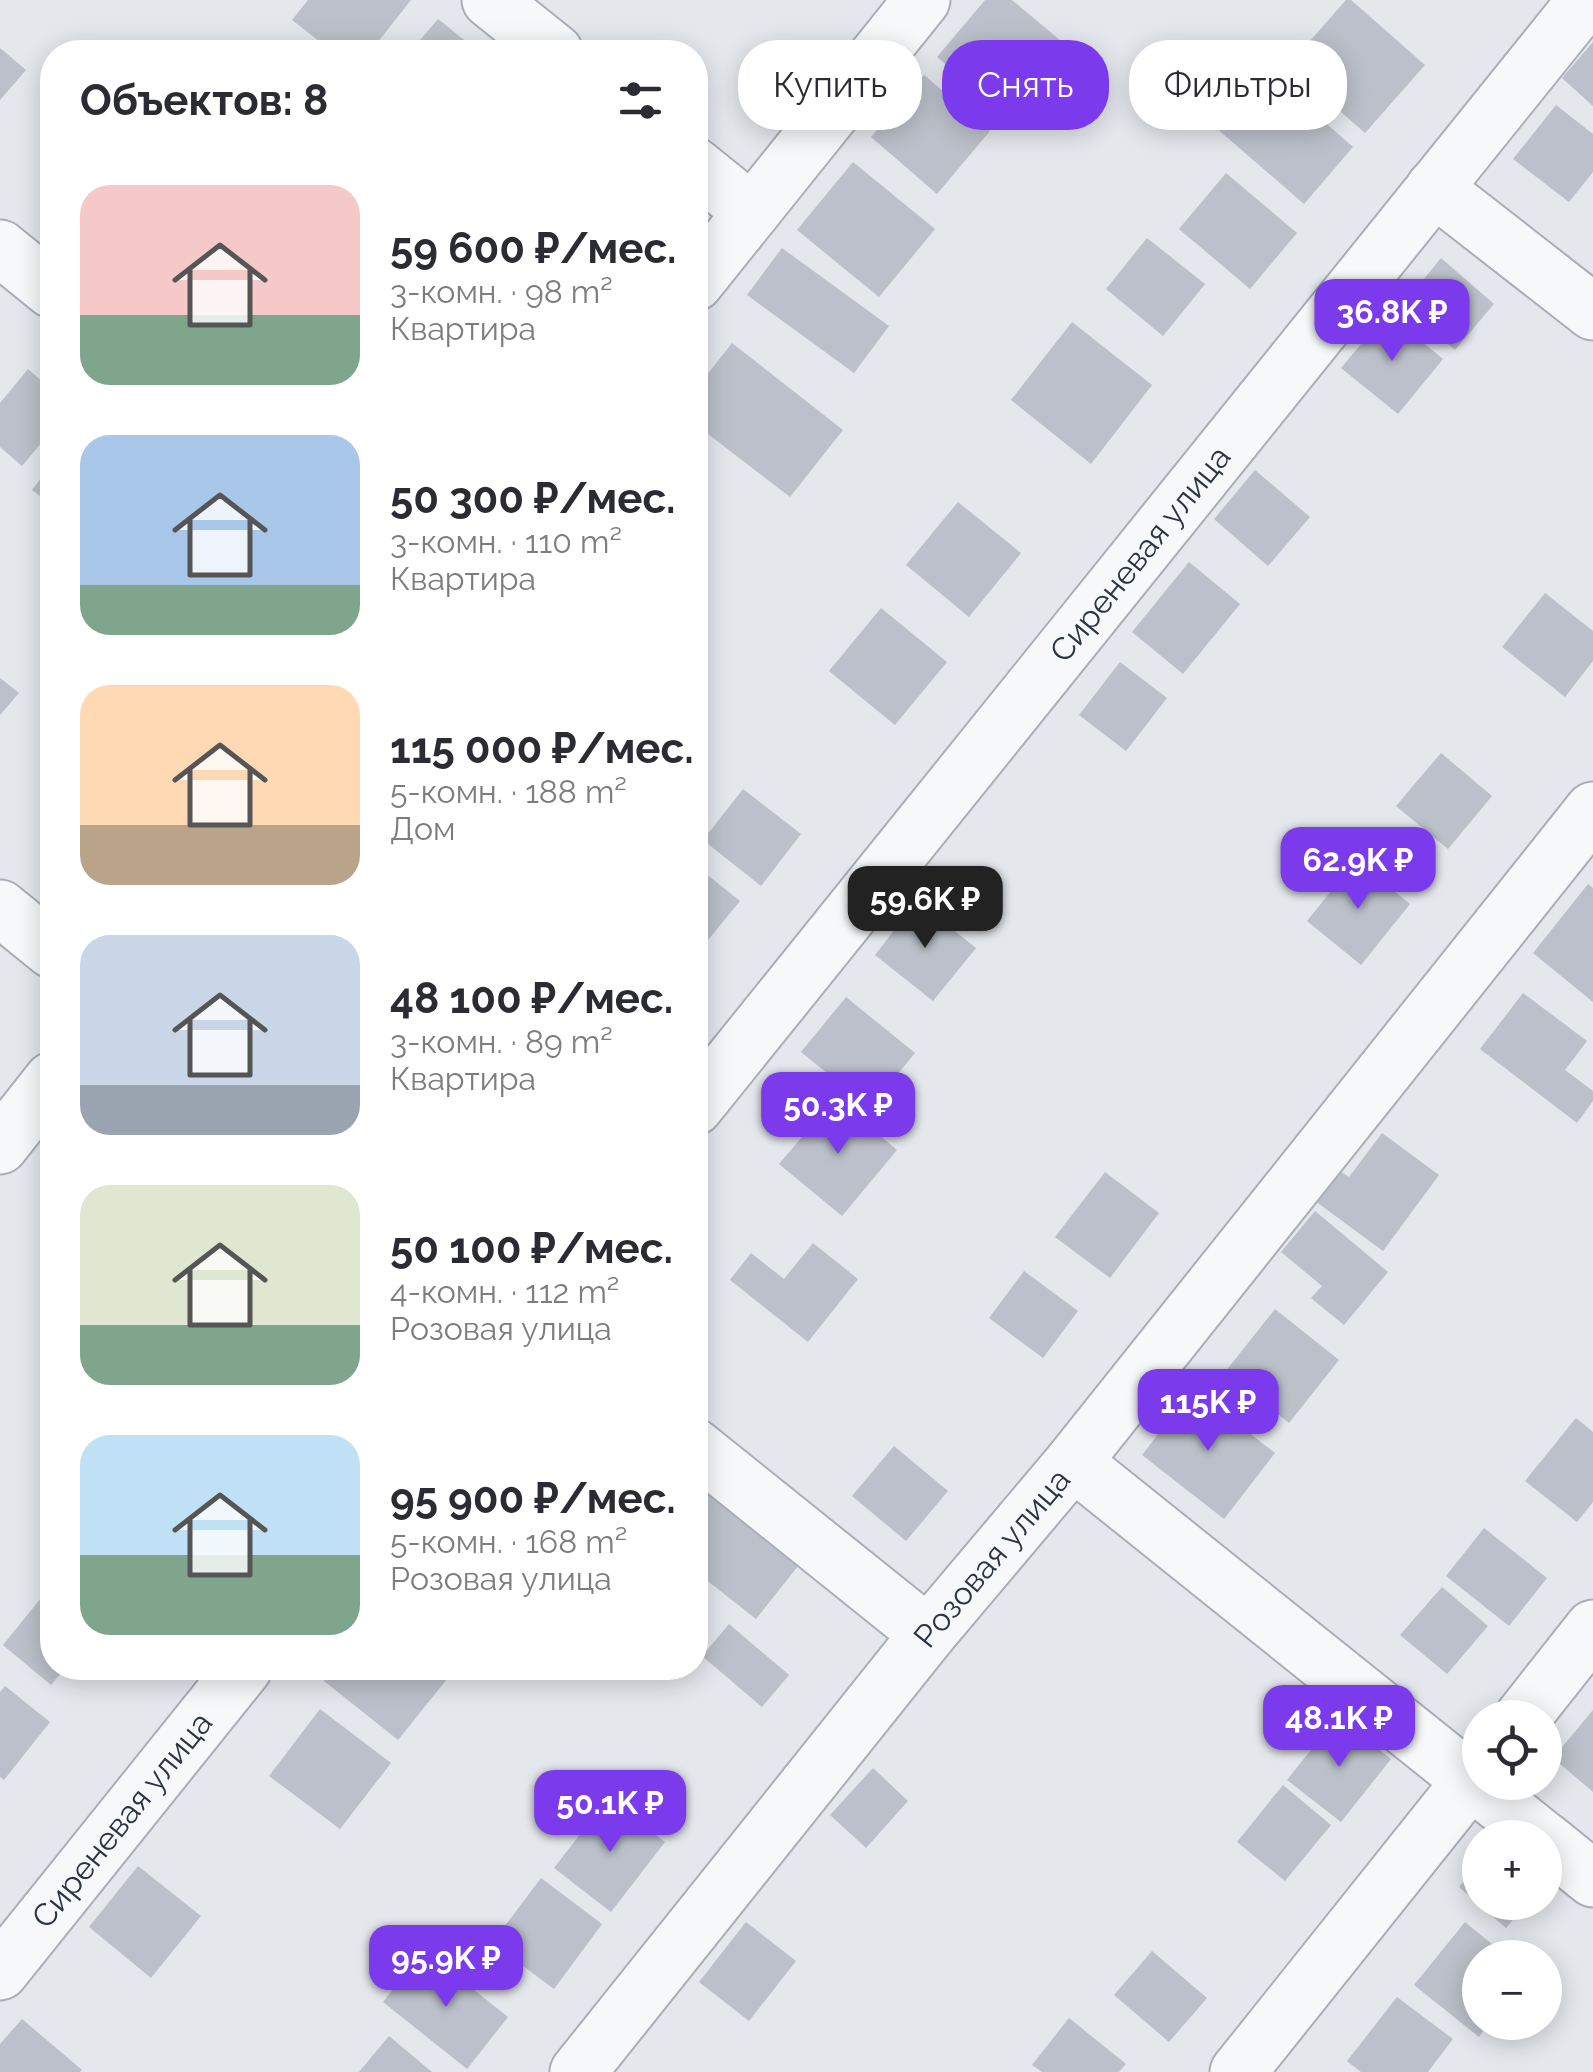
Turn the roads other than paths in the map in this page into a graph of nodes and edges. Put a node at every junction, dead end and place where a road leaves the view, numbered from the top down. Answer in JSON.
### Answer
{"nodes":[{"id":1,"x":490,"y":0,"type":"edge"},
{"id":2,"x":922,"y":0,"type":"edge"},
{"id":3,"x":1586,"y":0,"type":"edge"},
{"id":4,"x":540,"y":40,"type":"edge"},
{"id":5,"x":708,"y":176,"type":"edge"},
{"id":6,"x":1434,"y":188,"type":"junction"},
{"id":7,"x":752,"y":212,"type":"junction"},
{"id":8,"x":0,"y":248,"type":"edge"},
{"id":9,"x":708,"y":267,"type":"edge"},
{"id":10,"x":40,"y":280,"type":"edge"},
{"id":11,"x":1593,"y":312,"type":"edge"},
{"id":12,"x":1593,"y":810,"type":"edge"},
{"id":13,"x":0,"y":908,"type":"edge"},
{"id":14,"x":40,"y":940,"type":"edge"},
{"id":15,"x":708,"y":1090,"type":"edge"},
{"id":16,"x":40,"y":1095,"type":"edge"},
{"id":17,"x":0,"y":1146,"type":"edge"},
{"id":18,"x":708,"y":1457,"type":"edge"},
{"id":19,"x":1073,"y":1462,"type":"junction"},
{"id":20,"x":1593,"y":1628,"type":"edge"},
{"id":21,"x":928,"y":1634,"type":"junction"},
{"id":22,"x":234,"y":1680,"type":"edge"},
{"id":23,"x":1536,"y":1700,"type":"edge"},
{"id":24,"x":1462,"y":1764,"type":"edge"},
{"id":25,"x":1462,"y":1792,"type":"edge"},
{"id":26,"x":1502,"y":1800,"type":"edge"},
{"id":27,"x":1523,"y":1820,"type":"edge"},
{"id":28,"x":1562,"y":1854,"type":"edge"},
{"id":29,"x":1593,"y":1879,"type":"edge"},
{"id":30,"x":0,"y":1972,"type":"edge"},
{"id":31,"x":578,"y":2072,"type":"edge"},
{"id":32,"x":1238,"y":2072,"type":"edge"}],
"edges":[{"from":1,"to":4,"type":"street"},
{"from":2,"to":7,"type":"street"},
{"from":3,"to":6,"type":"street","name":"Сиреневая улица"},
{"from":5,"to":7,"type":"street"},
{"from":6,"to":11,"type":"street"},
{"from":6,"to":15,"type":"street","name":"Сиреневая улица"},
{"from":7,"to":9,"type":"street"},
{"from":8,"to":10,"type":"street"},
{"from":12,"to":19,"type":"street","name":"Розовая улица"},
{"from":13,"to":14,"type":"street"},
{"from":16,"to":17,"type":"street"},
{"from":18,"to":21,"type":"street"},
{"from":19,"to":21,"type":"street","name":"Розовая улица"},
{"from":19,"to":24,"type":"street"},
{"from":20,"to":23,"type":"street"},
{"from":21,"to":31,"type":"street","name":"Розовая улица"},
{"from":22,"to":30,"type":"street","name":"Сиреневая улица"},
{"from":25,"to":32,"type":"street"},
{"from":26,"to":27,"type":"street"},
{"from":28,"to":29,"type":"street"}]}
